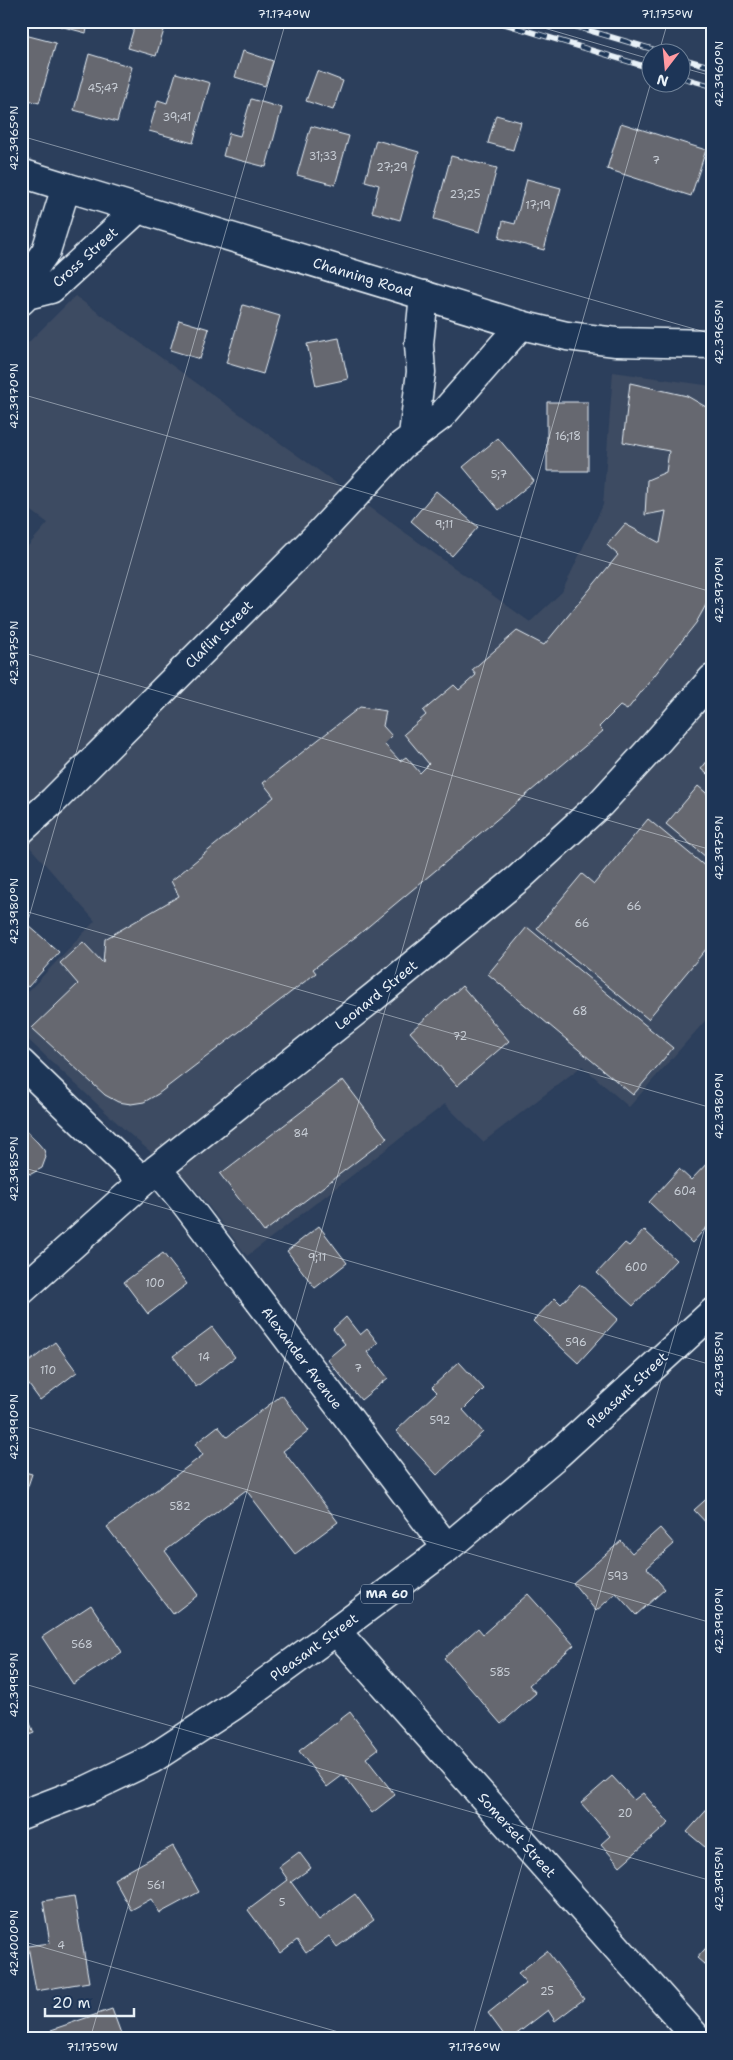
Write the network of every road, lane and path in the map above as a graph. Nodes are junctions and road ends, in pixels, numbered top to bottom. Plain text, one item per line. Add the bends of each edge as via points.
1 (21, 173) edge
2 (66, 187) junction
3 (138, 209) junction
4 (424, 295) junction
5 (24, 298) edge
6 (520, 325) junction
7 (712, 344) edge
8 (413, 435) junction
9 (712, 680) edge
10 (21, 830) edge
11 (21, 1063) edge
12 (150, 1175) junction
13 (21, 1291) edge
14 (712, 1313) edge
15 (447, 1548) junction
16 (336, 1631) junction
17 (21, 1815) edge
18 (698, 2039) edge

1 - 2 street, Channing Road
2 - 3 street, Channing Road
2 - 5 street, Cross Street via 46,251 32,271
3 - 4 street, Channing Road
3 - 5 street, Cross Street via 50,289
4 - 6 street, Channing Road
4 - 8 street via 419,344 421,372
6 - 7 street, Channing Road via 567,336 616,342
6 - 8 street, Claflin Street via 442,414
8 - 10 street, Claflin Street via 319,534
9 - 12 street, Leonard Street via 600,804 519,878
11 - 12 street, Alexander Avenue
12 - 13 street, Leonard Street
12 - 15 street, Alexander Avenue via 185,1203
14 - 15 street, Pleasant Street / MA 60 via 558,1454
15 - 16 street, Pleasant Street / MA 60
16 - 17 street, Pleasant Street / MA 60 via 225,1711 152,1758 89,1790
16 - 18 street, Somerset Street

